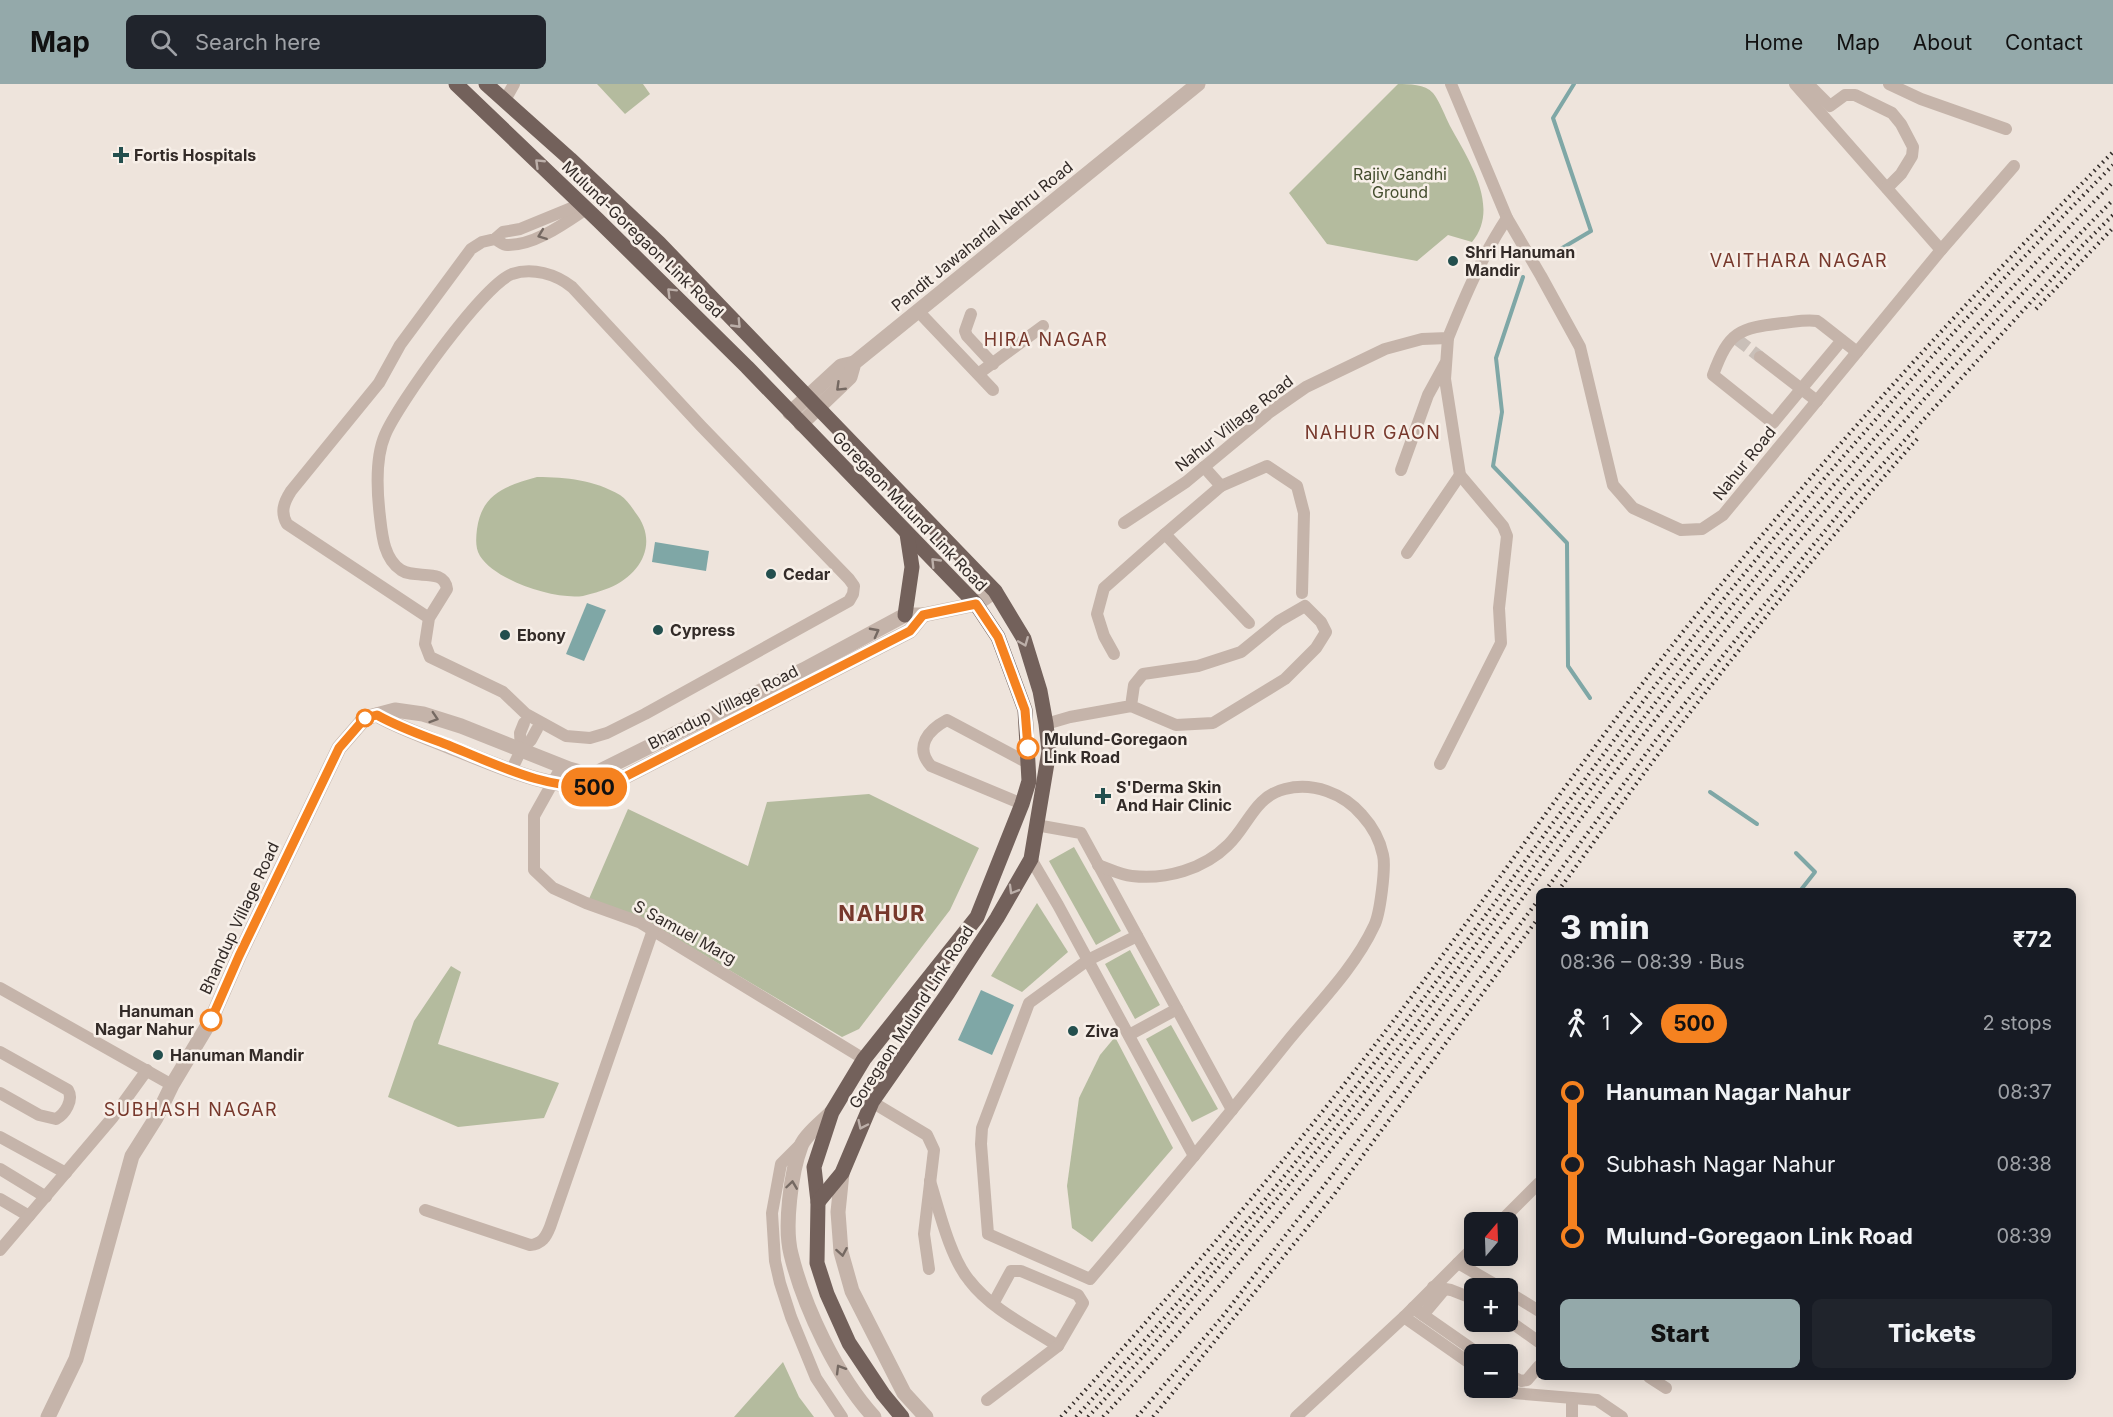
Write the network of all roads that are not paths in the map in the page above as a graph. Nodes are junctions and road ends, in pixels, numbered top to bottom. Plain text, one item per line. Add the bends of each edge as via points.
1 (456, 84) edge
2 (486, 84) edge
3 (514, 84) edge
4 (1198, 84) edge
5 (1451, 84) edge
6 (1795, 84) edge
7 (1889, 84) edge
8 (1811, 92) edge
9 (505, 100) junction
10 (2006, 129) dead end
11 (2014, 166) dead end
12 (1887, 188) junction
13 (584, 206) junction
14 (1507, 218) junction
15 (1941, 249) junction
16 (918, 311) junction
17 (971, 314) dead end
18 (1043, 326) dead end
19 (967, 336) junction
20 (1448, 338) junction
21 (1842, 340) junction
22 (953, 347) junction
23 (1857, 352) junction
24 (1760, 357) tunnel mouth
25 (1446, 361) junction
26 (993, 363) junction
27 (978, 374) junction
28 (1802, 389) junction
29 (993, 390) dead end
30 (1817, 401) junction
31 (813, 402) junction
32 (796, 418) junction
33 (1204, 467) junction
34 (1401, 470) dead end
35 (1460, 475) junction
36 (1221, 486) junction
37 (1124, 523) dead end
38 (907, 534) junction
39 (1165, 534) junction
40 (1407, 553) dead end
41 (995, 591) junction
42 (1302, 592) dead end
43 (976, 604) junction
44 (905, 615) junction
45 (923, 615) junction
46 (429, 618) junction
47 (1249, 623) dead end
48 (855, 651) junction
49 (1114, 654) dead end
50 (777, 692) junction
51 (1131, 706) junction
52 (377, 715) junction
53 (713, 715) junction
54 (525, 723) dead end
55 (1046, 724) junction
56 (537, 729) dead end
57 (721, 729) junction
58 (655, 744) junction
59 (521, 750) junction
60 (662, 759) junction
61 (618, 762) junction
62 (1028, 763) junction
63 (1440, 764) dead end
64 (562, 766) junction
65 (511, 771) junction
66 (626, 777) junction
67 (551, 783) junction
68 (1022, 804) junction
69 (1036, 825) junction
70 (1031, 859) junction
71 (1098, 865) junction
72 (653, 930) junction
73 (1137, 936) junction
74 (1088, 960) junction
75 (0, 988) edge
76 (1177, 1009) junction
77 (1129, 1035) junction
78 (0, 1052) edge
79 (864, 1059) junction
80 (147, 1070) junction
81 (172, 1085) junction
82 (0, 1093) edge
83 (872, 1102) junction
84 (1232, 1110) junction
85 (832, 1112) junction
86 (0, 1137) edge
87 (802, 1143) junction
88 (1194, 1156) junction
89 (0, 1169) edge
90 (66, 1173) junction
91 (842, 1173) junction
92 (930, 1181) junction
93 (1536, 1186) edge
94 (46, 1197) junction
95 (0, 1199) edge
96 (818, 1202) junction
97 (425, 1210) dead end
98 (1510, 1212) edge
99 (29, 1216) junction
100 (5, 1234) edge
101 (0, 1250) edge
102 (1464, 1257) edge
103 (1458, 1263) junction
104 (929, 1269) dead end
105 (1484, 1278) edge
106 (1439, 1289) junction
107 (1464, 1294) edge
108 (1518, 1298) edge
109 (993, 1304) junction
110 (1536, 1309) edge
111 (1413, 1313) junction
112 (1518, 1327) edge
113 (1536, 1340) edge
114 (1464, 1345) edge
115 (1058, 1346) junction
116 (1464, 1357) edge
117 (1536, 1370) edge
118 (1518, 1379) edge
119 (1654, 1380) edge
120 (1666, 1388) dead end
121 (1518, 1393) edge
122 (1572, 1398) junction
123 (987, 1400) dead end
124 (48, 1417) edge
125 (842, 1417) edge
126 (874, 1417) edge
127 (902, 1417) edge
128 (926, 1417) edge
129 (1296, 1417) edge
130 (1572, 1417) edge
131 (1622, 1417) edge

13 -> 1 main road, Mulund-Goregaon Link Road
2 - 9 main road, Mulund-Goregaon Link Road
3 - 9 street
4 - 16 street, Pandit Jawaharlal Nehru Road
5 - 14 street, Nahur Road
6 - 8 street
7 - 10 street
8 - 12 street
8 - 12 street via 1830,106 1845,95 1855,95 1892,113 1901,124 1912,156
9 -> 31 main road, Mulund-Goregaon Link Road via 659,243
11 - 15 street, Nahur Road
12 - 15 street
32 -> 13 main road, Mulund-Goregaon Link Road
13 - 46 street via 503,232 471,249 400,345 379,383 291,491 283,507 286,524 294,531
14 - 20 street via 1484,255
14 - 30 street, Nahur Road via 1580,347 1613,485 1633,508 1681,530 1702,529 1724,515
15 - 23 street, Nahur Road
16 - 22 street
16 - 31 street, Pandit Jawaharlal Nehru Road via 854,363 841,366
17 - 19 street
18 - 26 street
19 - 22 street
19 - 26 street
20 - 25 street
20 - 33 street, Nahur Village Road via 1422,339 1385,348 1306,387
21 - 23 street
21 - 28 street
21 - 28 street via 1813,320 1753,326 1742,330 1720,356 1713,375 1773,423
22 - 27 street
23 - 30 street, Nahur Road
24 - 28 street
25 - 34 street via 1428,395
25 - 35 street via 1445,379
26 - 27 street
27 - 29 street
28 - 30 street
31 - 32 street
31 - 41 main road, Goregaon Mulund Link Road
32 - 38 main road, Goregaon Mulund Link Road
33 - 36 street
33 - 37 street, Nahur Village Road
35 - 40 street
35 - 63 street via 1507,536 1499,608 1501,643
36 - 39 street
36 - 42 street via 1267,466 1297,486 1304,513
43 -> 38 main road, Goregaon Mulund Link Road
38 - 44 main road via 912,567
39 - 47 street
39 - 49 street via 1104,588 1097,614
41 - 43 street
41 -> 55 main road, Goregaon Mulund Link Road via 1024,639
43 - 45 street
43 - 62 main road, Goregaon Mulund Link Road via 998,637 1025,710
44 - 45 street
48 -> 44 street
45 - 48 street via 910,631
46 - 46 street via 447,589 446,584 437,576 400,570 384,546 379,456 395,416 458,327 502,281 512,274 531,272 561,277 572,287 854,586 849,601 607,734 590,738 566,736 526,714 503,692 430,657 425,644
48 - 50 street
50 - 53 street
50 - 57 street, Bhandup Village Road
51 - 51 street via 1134,685 1143,674 1198,666 1241,652 1305,606 1326,632 1285,680 1214,723 1176,725
51 - 55 street
52 -> 59 street, Bhandup Village Road via 395,710 423,714
52 - 65 street, Bhandup Village Road via 397,727
52 - 81 street, Bhandup Village Road via 365,718 339,748 211,1020
53 - 57 street
53 - 58 street
54 - 59 street via 520,733
55 - 69 main road, Goregaon Mulund Link Road via 1049,751
56 - 59 street
57 - 60 street, Bhandup Village Road
58 - 60 street
58 - 61 street
59 - 64 street, Bhandup Village Road
59 - 65 street
60 - 66 street, Bhandup Village Road
61 - 64 street, Bhandup Village Road via 598,772
61 - 66 street
62 - 68 main road, Goregaon Mulund Link Road via 1029,781
62 - 68 street via 946,720 927,736 922,750 931,766
64 - 67 street, S Samuel Marg
65 - 67 street, Bhandup Village Road
66 - 67 street, Bhandup Village Road via 607,786 589,788
67 - 72 street, S Samuel Marg via 534,816 534,870 553,888
68 - 79 main road, Goregaon Mulund Link Road via 977,917
69 - 70 main road, Goregaon Mulund Link Road
69 - 71 street via 1081,833
70 - 74 street
70 -> 83 main road, Goregaon Mulund Link Road via 948,993
71 - 73 street
71 - 84 street via 1131,876 1167,876 1200,865 1228,845 1263,799 1283,789 1307,786 1328,791 1356,808 1372,826 1383,856 1376,924 1356,957
72 - 79 street, S Samuel Marg
72 - 97 street via 543,1240 530,1245
73 - 74 street
73 - 76 street
74 - 77 street
74 - 88 street via 1029,1003 985,1121 981,1144 988,1234 1090,1279
75 - 80 street
76 - 77 street
76 - 84 street
77 - 88 street
78 - 82 street via 71,1095 62,1116 56,1119 39,1115
79 - 85 main road, Goregaon Mulund Link Road
80 - 81 street
80 - 90 street
81 - 124 street, Bhandup Village Road via 132,1156 76,1359
83 -> 91 main road, Goregaon Mulund Link Road
83 - 92 street via 927,1135 934,1150
84 - 88 street
85 - 87 street
85 - 96 main road, Goregaon Mulund Link Road via 814,1167
86 - 90 street
87 - 125 street via 781,1164 772,1213 775,1261 791,1317 816,1378
126 -> 87 street via 839,1368 809,1310 790,1252 789,1212
89 - 94 street
90 - 94 street
91 - 96 main road, Goregaon Mulund Link Road
91 -> 128 street via 838,1212 841,1252 852,1291 904,1393
92 - 104 street via 924,1234
92 - 109 street via 943,1225 968,1279
93 - 98 street
94 - 99 street
95 - 99 street
96 - 127 main road via 817,1263 827,1294 849,1343
99 - 100 street
100 - 101 street
102 - 103 street
103 - 105 street
103 - 106 street
106 - 107 street
106 - 111 street
108 - 110 street
109 - 115 street
109 - 115 street via 1011,1271 1021,1271 1078,1295 1083,1303
111 - 114 street
111 - 116 street
111 - 129 street
112 - 113 street
115 - 123 street
117 - 118 street via 1530,1379
119 - 120 street
121 - 122 street
122 - 130 street
122 - 131 street via 1597,1400

